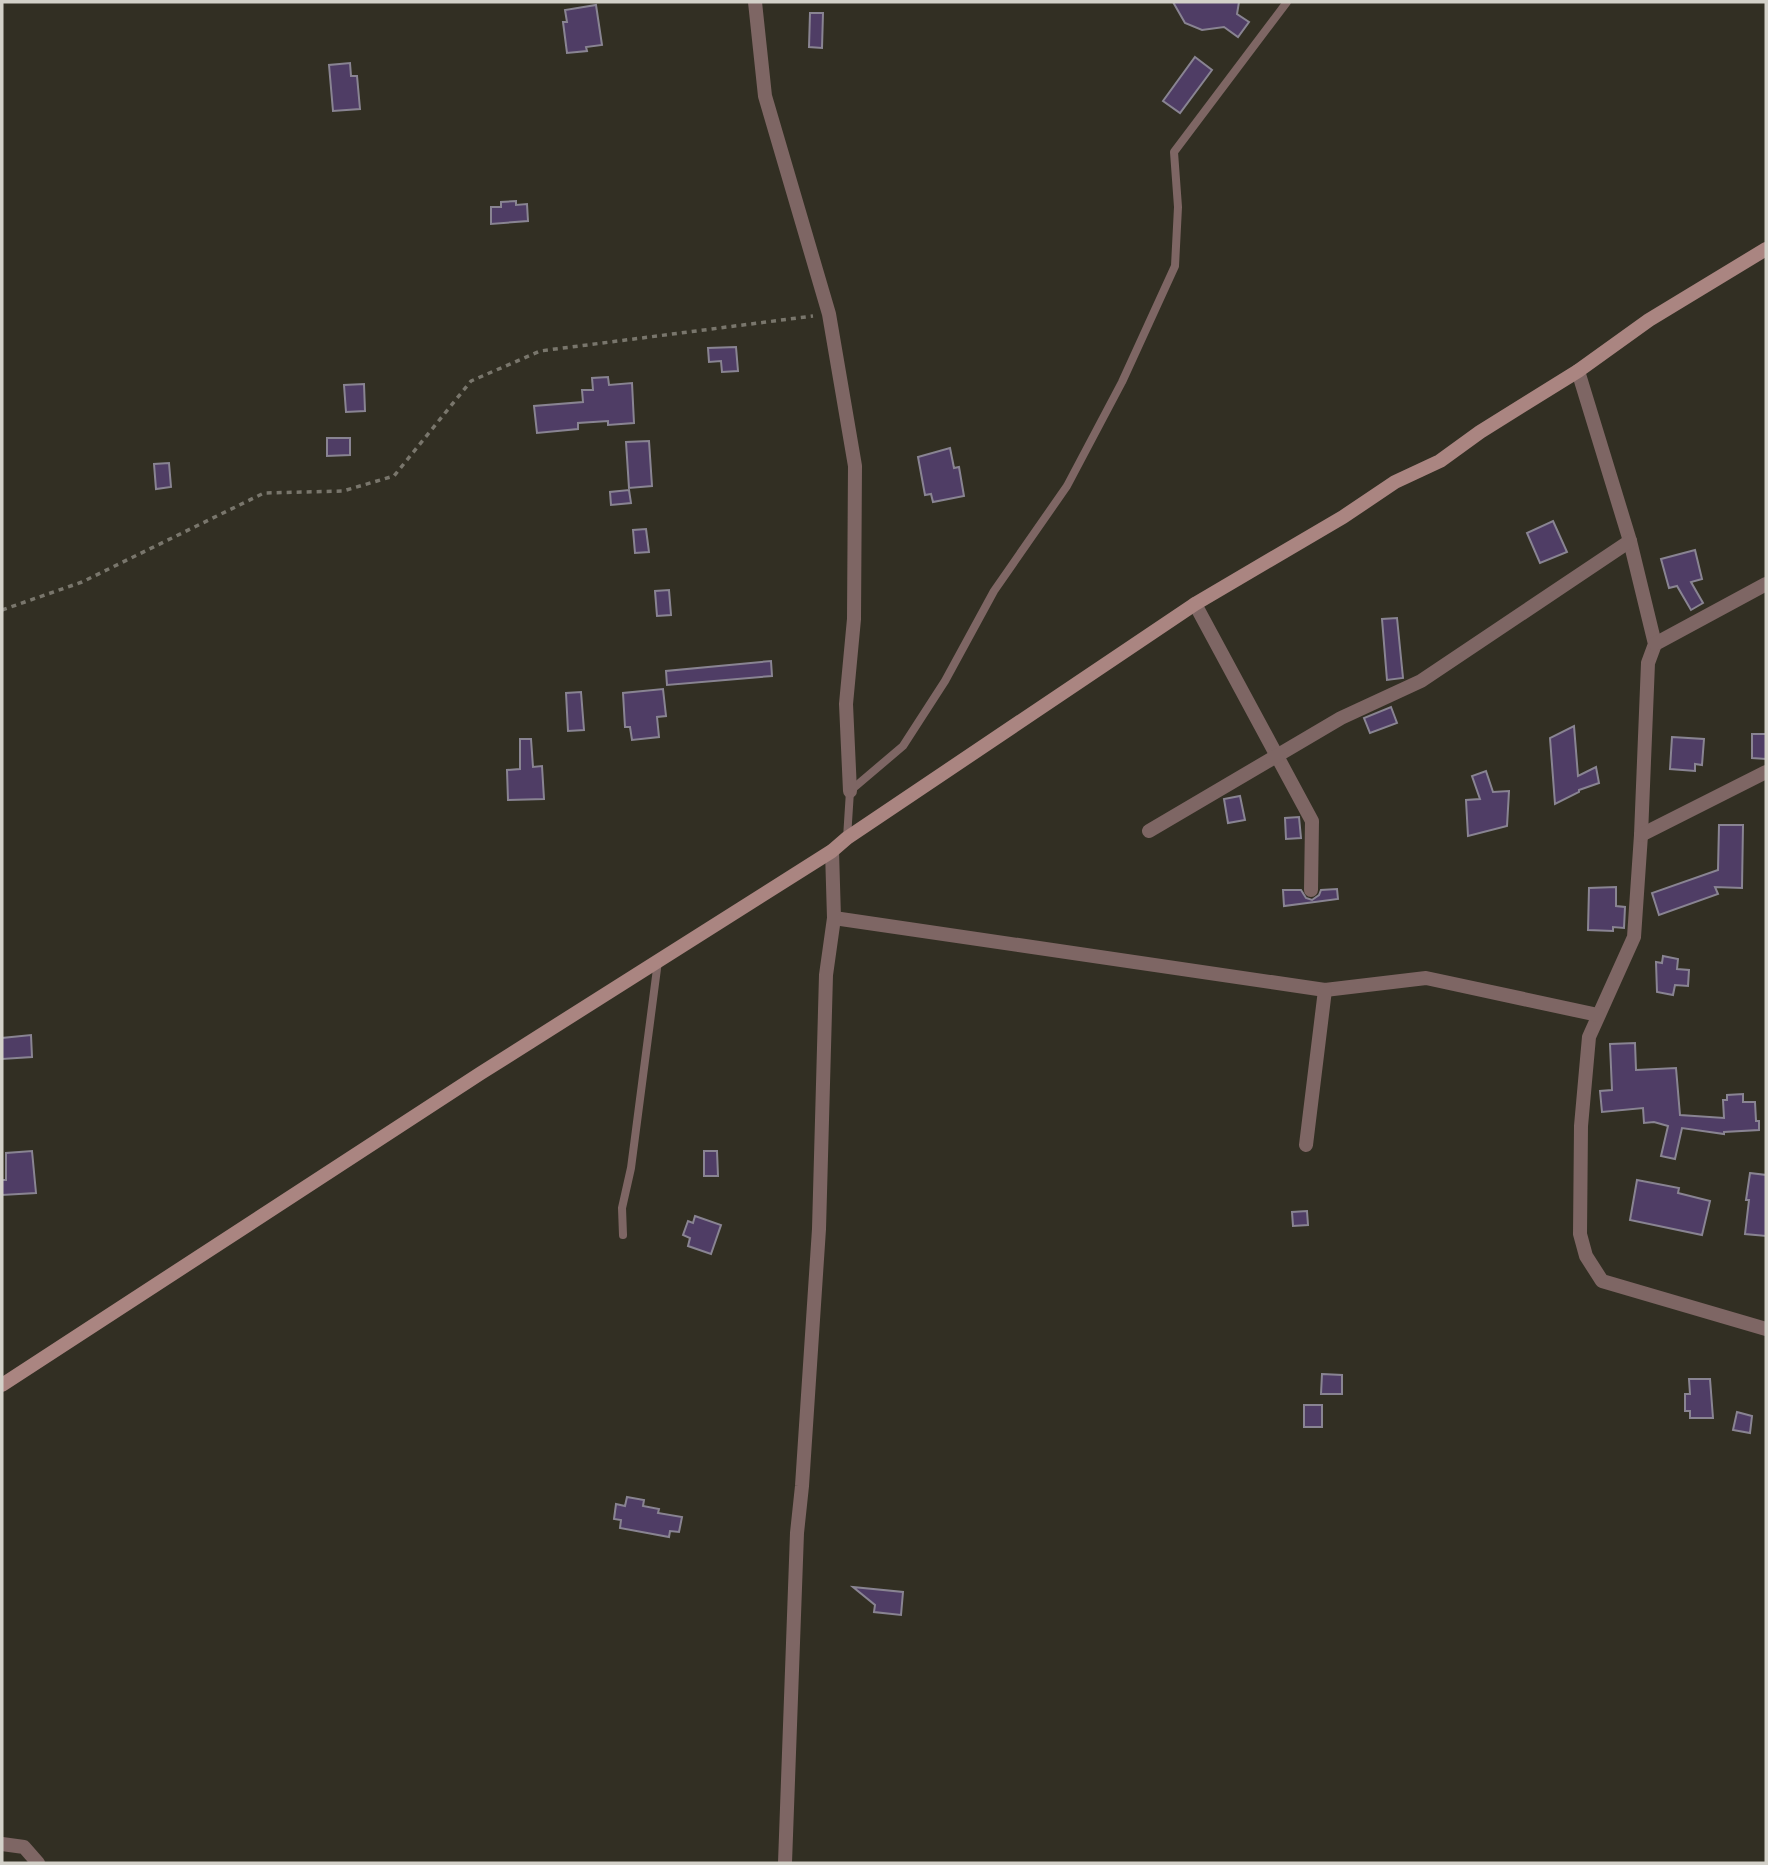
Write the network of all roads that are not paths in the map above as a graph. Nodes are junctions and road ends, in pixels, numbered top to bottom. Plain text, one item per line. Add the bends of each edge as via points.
1 (755, 2) edge
2 (1287, 2) edge
3 (1766, 249) edge
4 (1578, 371) junction
5 (1630, 541) junction
6 (1766, 584) edge
7 (1195, 604) junction
8 (1655, 644) junction
9 (1277, 754) junction
10 (1766, 772) edge
11 (850, 792) junction
12 (1149, 831) dead end
13 (1641, 835) junction
14 (847, 838) junction
15 (832, 851) junction
16 (1311, 890) dead end
17 (834, 918) junction
18 (659, 960) junction
19 (1325, 990) junction
20 (1598, 1014) junction
21 (1306, 1145) dead end
22 (623, 1235) dead end
23 (1766, 1329) edge
24 (2, 1385) edge
25 (2, 1844) edge
26 (38, 1863) edge
27 (785, 1863) edge

1 - 11 street via 765,96 829,314 855,466 854,619 846,704
2 - 11 lane via 1174,152 1178,207 1175,266 1122,382 1066,486 994,591 946,681 903,746
3 - 4 main road via 1649,320
4 - 5 street
4 - 7 main road via 1440,461 1395,482
5 - 8 street
5 - 9 street via 1420,681
6 - 8 street
7 - 9 street
7 - 14 main road
8 - 13 street via 1648,663
9 - 12 street
9 - 16 street via 1312,821
10 - 13 street
11 - 14 lane
13 - 20 street via 1633,937
14 - 15 main road
15 - 17 street
15 - 18 main road
17 - 19 street
17 - 27 street via 826,975 819,1229 796,1533
18 - 22 lane via 622,1208
18 - 24 main road
19 - 20 street via 1426,978
19 - 21 street
20 - 23 street via 1588,1037 1581,1126 1580,1234 1586,1256 1602,1281
25 - 26 street via 24,1846

